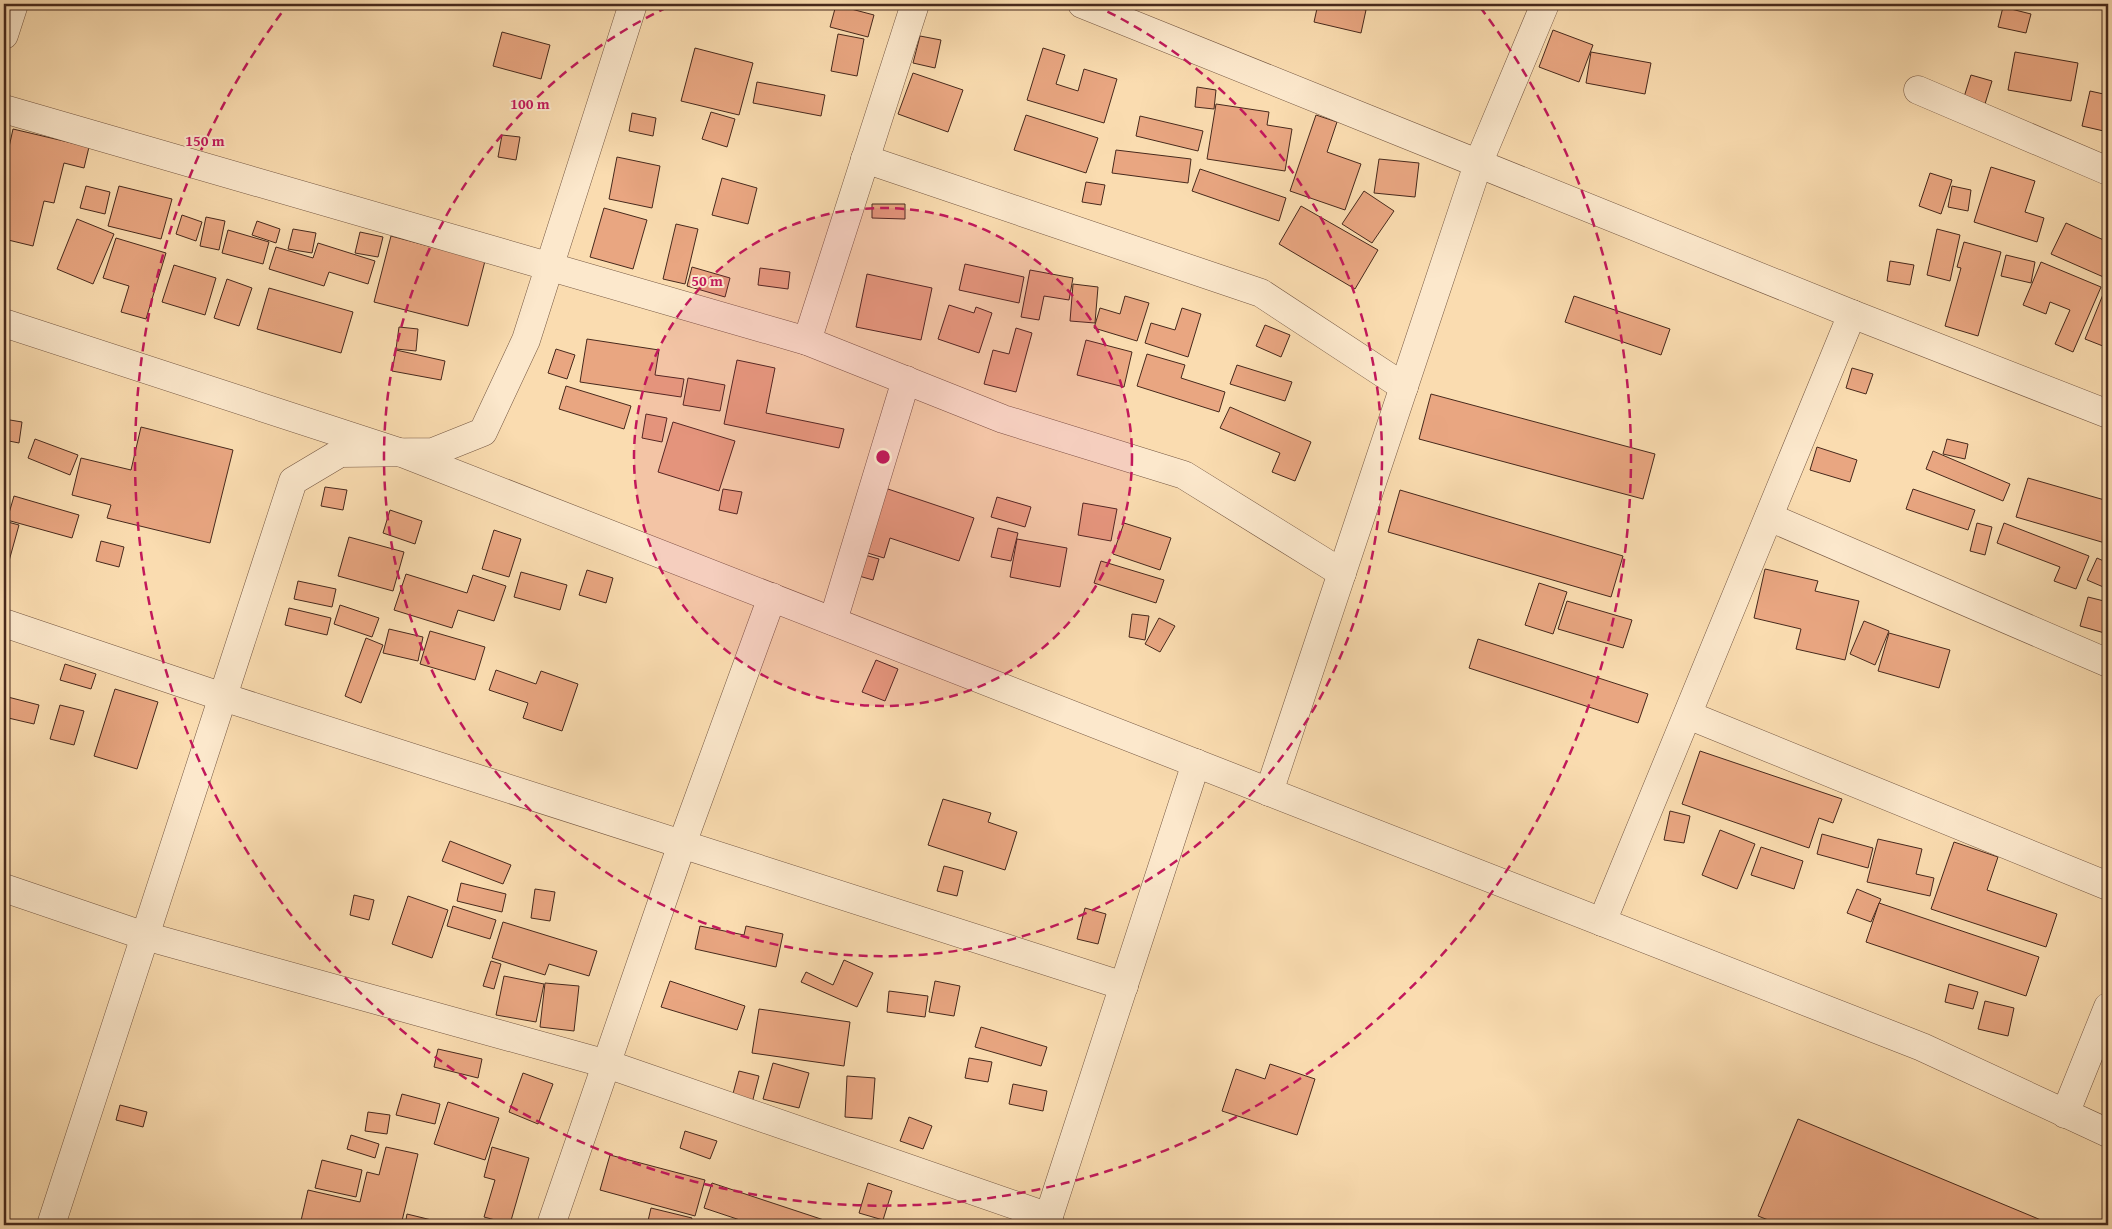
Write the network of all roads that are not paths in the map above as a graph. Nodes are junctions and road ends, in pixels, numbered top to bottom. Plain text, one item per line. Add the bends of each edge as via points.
1 (14, 4) edge
2 (633, 4) edge
3 (914, 4) edge
4 (1082, 4) edge
5 (1545, 4) edge
6 (4, 35) edge
7 (1918, 90) dead end
8 (4, 109) edge
9 (865, 159) junction
10 (1478, 164) junction
11 (2108, 171) edge
12 (550, 265) junction
13 (1852, 314) junction
14 (4, 323) edge
15 (807, 340) junction
16 (906, 380) junction
17 (1404, 386) junction
18 (2108, 414) edge
19 (402, 453) junction
20 (1769, 517) junction
21 (1342, 573) junction
22 (772, 598) junction
23 (833, 621) junction
24 (4, 623) edge
25 (2108, 663) edge
26 (223, 697) junction
27 (1688, 714) junction
28 (1196, 763) junction
29 (1269, 792) junction
30 (682, 844) junction
31 (2108, 886) edge
32 (4, 888) edge
33 (1602, 922) junction
34 (145, 936) junction
35 (1124, 986) junction
36 (2108, 1007) edge
37 (606, 1064) junction
38 (2065, 1114) junction
39 (2108, 1133) edge
40 (1047, 1221) edge
41 (51, 1225) edge
42 (551, 1225) edge

1 - 6 street
2 - 12 street
3 - 9 street
4 - 10 street
5 - 10 street
7 - 11 street
8 - 12 street
9 - 15 street
9 - 17 street via 1261,293
10 - 13 street
10 - 17 street
12 - 15 street
12 - 19 street via 526,340 483,432 433,452
13 - 18 street
13 - 20 street
14 - 19 street
15 - 16 street
16 - 21 street via 1003,419 1184,475
16 - 23 street
17 - 21 street
19 - 22 street
19 - 26 street via 340,454 293,481
20 - 25 street
20 - 27 street
21 - 29 street
22 - 23 street
22 - 30 street
23 - 28 street
24 - 26 street
26 - 30 street
26 - 34 street
27 - 31 street
27 - 33 street
28 - 29 street
28 - 35 street
29 - 33 street
30 - 35 street
30 - 37 street
32 - 34 street
33 - 38 street via 1922,1047
34 - 37 street
34 - 41 street
35 - 40 street
36 - 38 street
37 - 40 street
37 - 42 street
38 - 39 street

